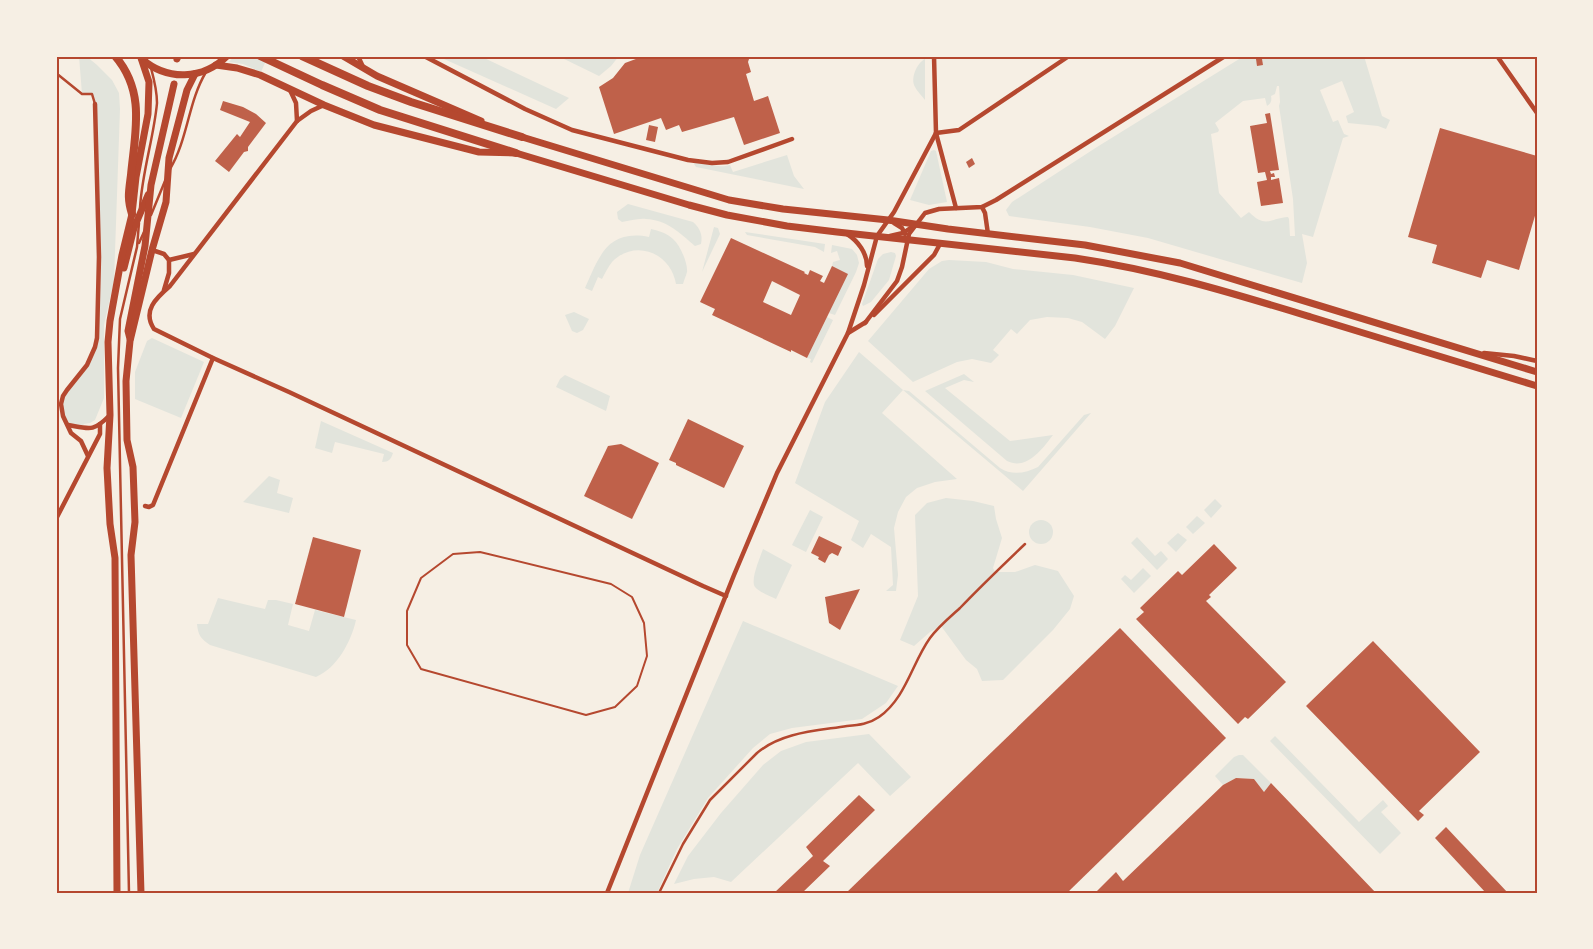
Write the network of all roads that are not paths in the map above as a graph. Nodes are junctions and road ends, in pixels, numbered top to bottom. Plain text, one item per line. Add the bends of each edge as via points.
1 (115, 56) edge
2 (227, 56) edge
3 (260, 56) edge
4 (302, 56) edge
5 (343, 56) edge
6 (358, 56) edge
7 (424, 56) edge
8 (934, 56) edge
9 (1069, 56) edge
10 (1225, 56) edge
11 (1497, 56) edge
12 (140, 57) edge
13 (151, 66) junction
14 (216, 66) junction
15 (366, 70) junction
16 (206, 71) junction
17 (56, 73) edge
18 (195, 74) junction
19 (174, 84) dead end
20 (290, 90) junction
21 (95, 104) joint
22 (324, 105) junction
23 (1537, 113) edge
24 (297, 121) junction
25 (502, 130) junction
26 (936, 133) junction
27 (522, 137) joint
28 (792, 139) dead end
29 (516, 153) junction
30 (168, 172) junction
31 (152, 185) junction
32 (982, 207) junction
33 (956, 208) junction
34 (135, 214) junction
35 (161, 217) junction
36 (888, 220) junction
37 (147, 224) junction
38 (914, 225) junction
39 (844, 232) junction
40 (905, 232) junction
41 (988, 234) junction
42 (877, 236) junction
43 (907, 240) junction
44 (940, 244) junction
45 (141, 246) junction
46 (152, 250) junction
47 (195, 254) junction
48 (169, 260) junction
49 (864, 285) junction
50 (163, 292) junction
51 (865, 323) junction
52 (848, 333) junction
53 (130, 341) junction
54 (1465, 351) junction
55 (213, 358) junction
56 (1537, 361) edge
57 (1537, 372) edge
58 (1537, 386) edge
59 (110, 415) junction
60 (100, 424) junction
61 (68, 426) junction
62 (88, 456) junction
63 (145, 506) dead end
64 (56, 519) edge
65 (1026, 544) dead end
66 (726, 596) junction
67 (117, 893) edge
68 (129, 893) edge
69 (142, 893) edge
70 (607, 893) edge
71 (659, 893) edge

1 - 34 highway via 130,80 136,103 128,192 128,201
2 - 14 main road
3 - 29 highway via 358,101
4 - 25 highway via 368,86
5 - 15 main road
6 - 15 street
7 - 28 street via 572,130 688,160 728,162
8 - 26 street
9 - 26 street via 959,130
10 - 32 street
11 - 23 street
12 - 13 main road
12 - 34 main road via 149,82 150,101
13 - 18 main road via 172,74
13 - 34 lane via 156,84 156,103
14 - 16 main road
14 - 20 main road via 260,75
15 - 25 main road
16 - 18 main road
16 - 30 lane via 197,87 178,156
17 - 21 lane via 82,94 92,94
18 - 30 main road via 187,90
19 - 31 main road
20 - 22 main road
20 - 24 street via 296,103
21 - 61 street via 99,257 97,338 87,364 63,396 61,410
22 - 24 street
22 - 29 main road via 374,125 479,152
24 - 47 street
25 - 27 highway
26 - 33 street
26 - 36 street
27 - 36 main road via 729,200
29 - 39 main road via 727,215
30 - 35 main road via 166,202
30 - 37 lane
31 - 34 main road
31 - 37 main road
32 - 33 street
32 - 41 street
33 - 38 street via 931,210
34 - 45 lane
34 - 59 main road via 122,255 109,333
35 - 45 main road
35 - 46 main road
36 - 38 main road
36 - 40 street
36 - 42 street
37 - 45 main road
38 - 40 street
38 - 41 main road
38 - 43 street
39 - 42 main road
39 - 49 street via 866,256
40 - 42 street
40 - 43 street
41 - 54 main road via 1085,245 1180,263
42 - 43 main road
42 - 49 street
43 - 44 main road
43 - 51 street via 897,281
44 - 51 street via 930,259
44 - 58 main road via 1075,258 1157,272
45 - 53 main road via 128,331
45 - 68 lane via 120,319 118,368
46 - 48 street via 164,254
46 - 53 main road
47 - 48 street
47 - 50 street
48 - 50 street
49 - 52 street
50 - 55 street via 149,311 151,325
51 - 52 street
52 - 66 street via 777,473
53 - 69 main road via 126,381 127,440 133,467 135,522 130,555
54 - 56 street
54 - 57 main road
55 - 63 street via 153,505
55 - 66 street
59 - 60 street
59 - 67 main road via 108,468 115,558
60 - 61 street via 85,429
60 - 62 street via 100,434
61 - 62 street via 70,433 84,445
62 - 64 street
65 - 71 lane via 931,637 902,691 880,716 867,724 788,736 757,752 710,800 683,844
66 - 70 street

